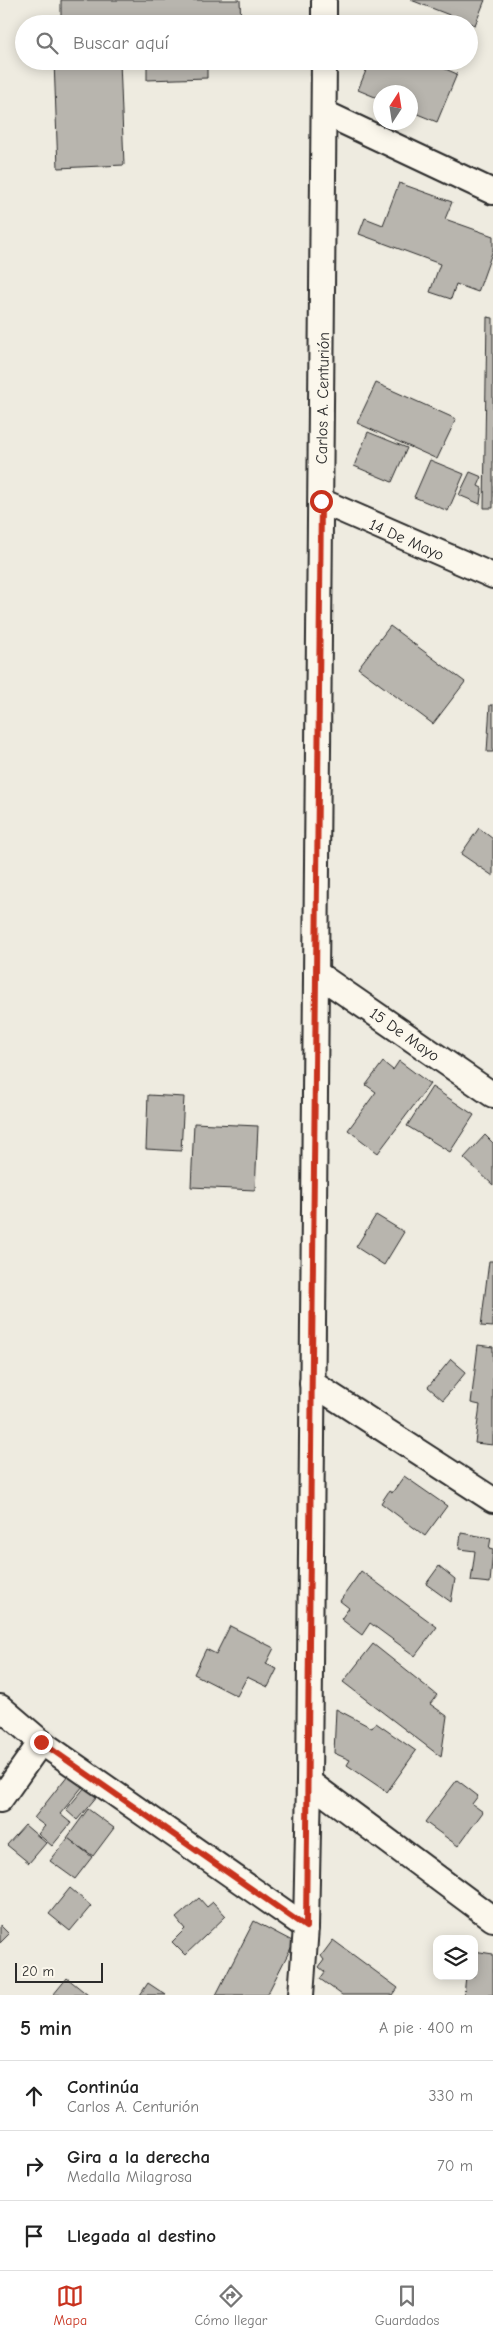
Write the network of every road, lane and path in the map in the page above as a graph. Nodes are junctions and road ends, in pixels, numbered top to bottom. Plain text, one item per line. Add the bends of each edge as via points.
1 (324, 0) edge
2 (324, 15) edge
3 (324, 70) edge
4 (325, 113) junction
5 (493, 192) edge
6 (321, 501) junction
7 (493, 576) edge
8 (316, 973) junction
9 (493, 1095) edge
10 (312, 1383) junction
11 (493, 1500) edge
12 (0, 1707) edge
13 (41, 1742) junction
14 (309, 1782) junction
15 (0, 1800) edge
16 (493, 1919) edge
17 (306, 1927) junction
18 (301, 1995) edge

1 - 2 street
3 - 4 street, Carlos A. Centurión
4 - 5 street
4 - 6 street, Carlos A. Centurión
6 - 7 street, 14 De Mayo
6 - 8 street, Carlos A. Centurión
8 - 9 street, 15 De Mayo
8 - 10 street, Carlos A. Centurión
10 - 11 street
10 - 14 street, Carlos A. Centurión
12 - 13 street
13 - 15 street
13 - 17 street
14 - 16 street
14 - 17 street, Carlos A. Centurión
17 - 18 street, Carlos A. Centurión

